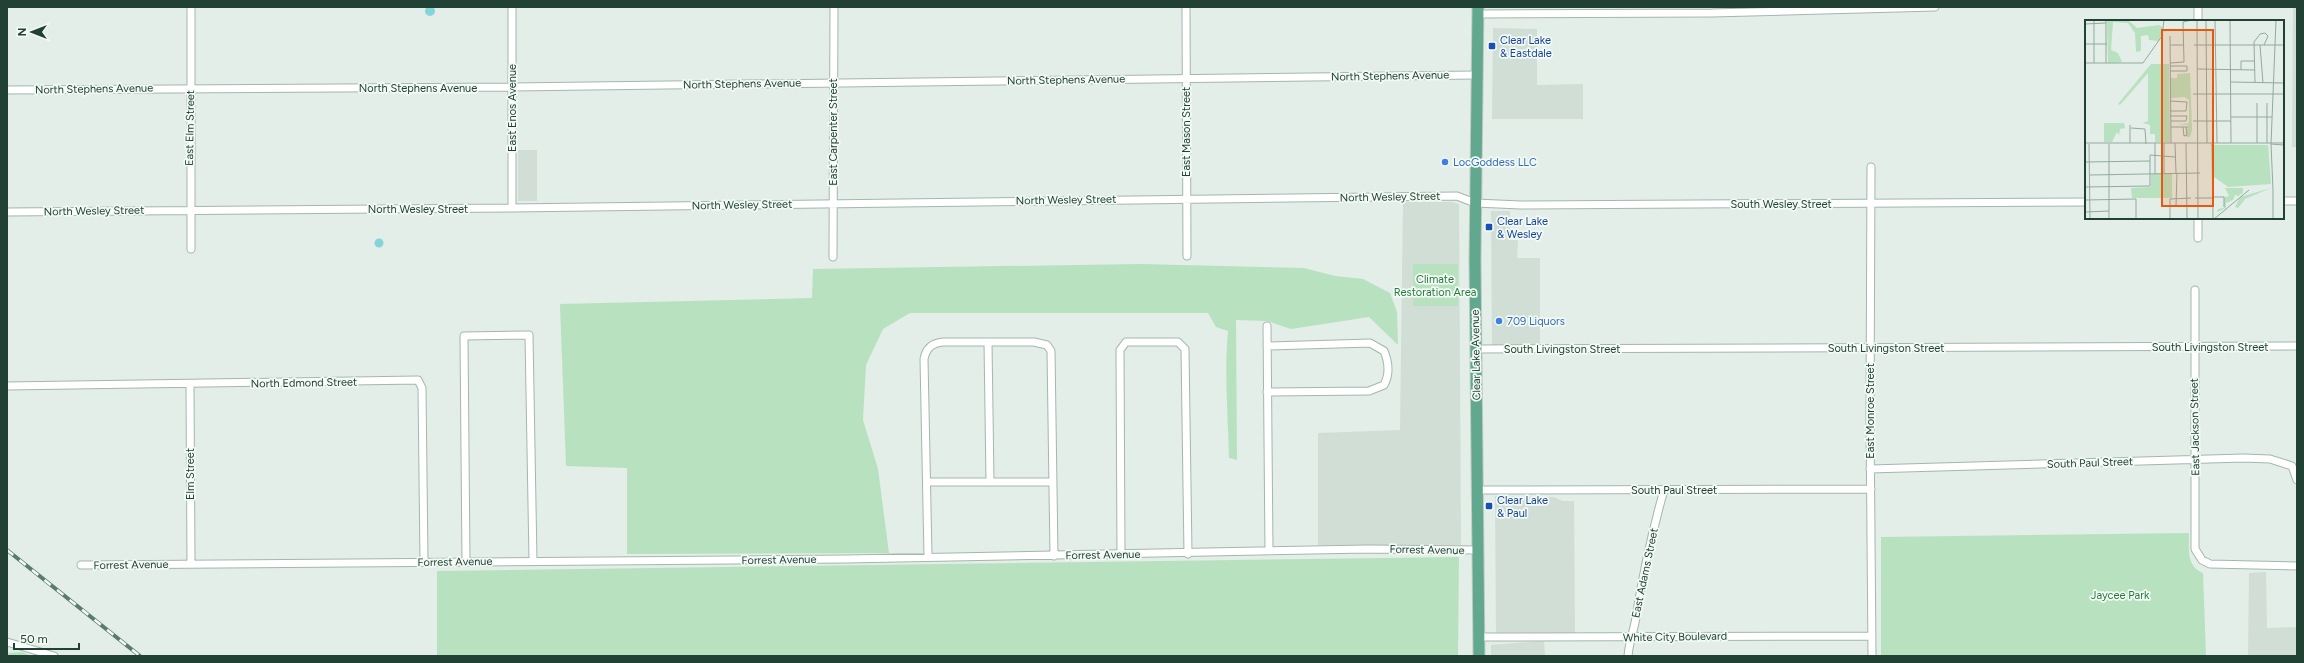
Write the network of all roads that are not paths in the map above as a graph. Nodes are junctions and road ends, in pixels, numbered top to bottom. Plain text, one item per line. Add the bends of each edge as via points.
1 (191, 7) edge
2 (512, 7) edge
3 (834, 7) edge
4 (1186, 7) edge
5 (1935, 7) edge
6 (2198, 7) edge
7 (1478, 10) edge
8 (2198, 20) edge
9 (1476, 75) junction
10 (1186, 78) junction
11 (834, 83) junction
12 (512, 87) junction
13 (191, 89) junction
14 (7, 90) edge
15 (1870, 167) dead end
16 (1186, 199) junction
17 (2284, 201) edge
18 (2297, 201) edge
19 (2085, 202) edge
20 (1475, 203) junction
21 (1871, 203) junction
22 (833, 204) junction
23 (512, 208) junction
24 (190, 210) junction
25 (7, 212) edge
26 (2198, 219) edge
27 (2198, 238) dead end
28 (191, 249) dead end
29 (1187, 256) dead end
30 (833, 258) dead end
31 (2195, 290) dead end
32 (1267, 326) dead end
33 (988, 342) junction
34 (1267, 346) junction
35 (2297, 346) edge
36 (2194, 347) junction
37 (1476, 349) junction
38 (1871, 349) junction
39 (190, 385) junction
40 (7, 386) edge
41 (1267, 392) junction
42 (2195, 461) junction
43 (1870, 470) junction
44 (2297, 480) edge
45 (927, 482) junction
46 (990, 482) junction
47 (1053, 482) junction
48 (1871, 489) junction
49 (1477, 490) junction
50 (1664, 490) junction
51 (1478, 550) junction
52 (1269, 551) junction
53 (1188, 554) junction
54 (1122, 555) junction
55 (1054, 556) junction
56 (928, 557) junction
57 (533, 561) junction
58 (424, 562) junction
59 (466, 562) junction
60 (191, 564) junction
61 (81, 565) dead end
62 (2297, 566) edge
63 (1872, 636) junction
64 (1479, 637) junction
65 (1630, 638) junction
66 (7, 642) edge
67 (54, 656) edge
68 (1479, 656) edge
69 (1628, 656) edge
70 (1872, 656) edge

1 - 13 street, East Elm Street
2 - 12 street, East Enos Avenue
3 - 11 street, East Carpenter Street
4 - 10 street, East Mason Street
5 - 7 street via 1720,13
6 - 8 street
7 - 9 main road, Clear Lake Avenue
9 - 10 street, North Stephens Avenue
9 - 20 main road, Clear Lake Avenue
10 - 11 street, North Stephens Avenue
10 - 16 street, East Mason Street
11 - 12 street, North Stephens Avenue
11 - 22 street, East Carpenter Street
12 - 13 street, North Stephens Avenue
12 - 23 street, East Enos Avenue
13 - 14 street, North Stephens Avenue
13 - 24 street, East Elm Street
15 - 21 street, East Monroe Street
16 - 20 street, North Wesley Street via 1457,196
16 - 22 street, North Wesley Street
16 - 29 street, East Mason Street
17 - 18 street
19 - 21 street, South Wesley Street
20 - 21 street, South Wesley Street
20 - 37 main road, Clear Lake Avenue
21 - 38 street, East Monroe Street
22 - 23 street, North Wesley Street
22 - 30 street, East Carpenter Street
23 - 24 street, North Wesley Street
24 - 25 street, North Wesley Street
24 - 28 street, East Elm Street
26 - 27 street
31 - 36 street, East Jackson Street
32 - 34 street
33 - 45 street via 936,343 926,352 924,359
33 - 46 street
33 - 47 street via 1041,342 1051,351
34 - 41 street
34 - 41 street via 1370,343 1384,351 1388,360 1388,378 1384,385 1369,391
35 - 36 street, South Livingston Street
36 - 38 street, South Livingston Street
36 - 42 street, East Jackson Street
37 - 38 street, South Livingston Street
37 - 49 main road, Clear Lake Avenue
38 - 43 street, East Monroe Street
39 - 40 street, North Edmond Street
39 - 58 street, North Edmond Street via 418,380 422,388
39 - 60 street, Elm Street
41 - 52 street
42 - 43 street, South Paul Street
42 - 44 street, South Paul Street via 2243,458 2276,460 2292,466
42 - 62 street, East Jackson Street via 2194,542 2197,555 2210,564
43 - 48 street, East Monroe Street
45 - 46 street
45 - 56 street
46 - 47 street
47 - 55 street
48 - 50 street, South Paul Street
48 - 63 street, East Monroe Street
49 - 50 street, South Paul Street
49 - 51 main road, Clear Lake Avenue
50 - 65 street, East Adams Street via 1645,563 1635,624
51 - 52 street, Forrest Avenue
51 - 64 main road, Clear Lake Avenue
52 - 53 street, Forrest Avenue
53 - 54 street, Forrest Avenue
53 - 54 street via 1185,349 1178,342 1126,342 1120,350
54 - 55 street, Forrest Avenue
55 - 56 street, Forrest Avenue
56 - 57 street, Forrest Avenue
57 - 59 street, Forrest Avenue
57 - 59 street via 530,335 464,336
58 - 59 street, Forrest Avenue
58 - 60 street, Forrest Avenue
60 - 61 street, Forrest Avenue
63 - 65 street, White City Boulevard
63 - 70 street, East Monroe Street
64 - 65 street, White City Boulevard
64 - 68 main road, Clear Lake Avenue
65 - 69 street, East Adams Street
66 - 67 street

